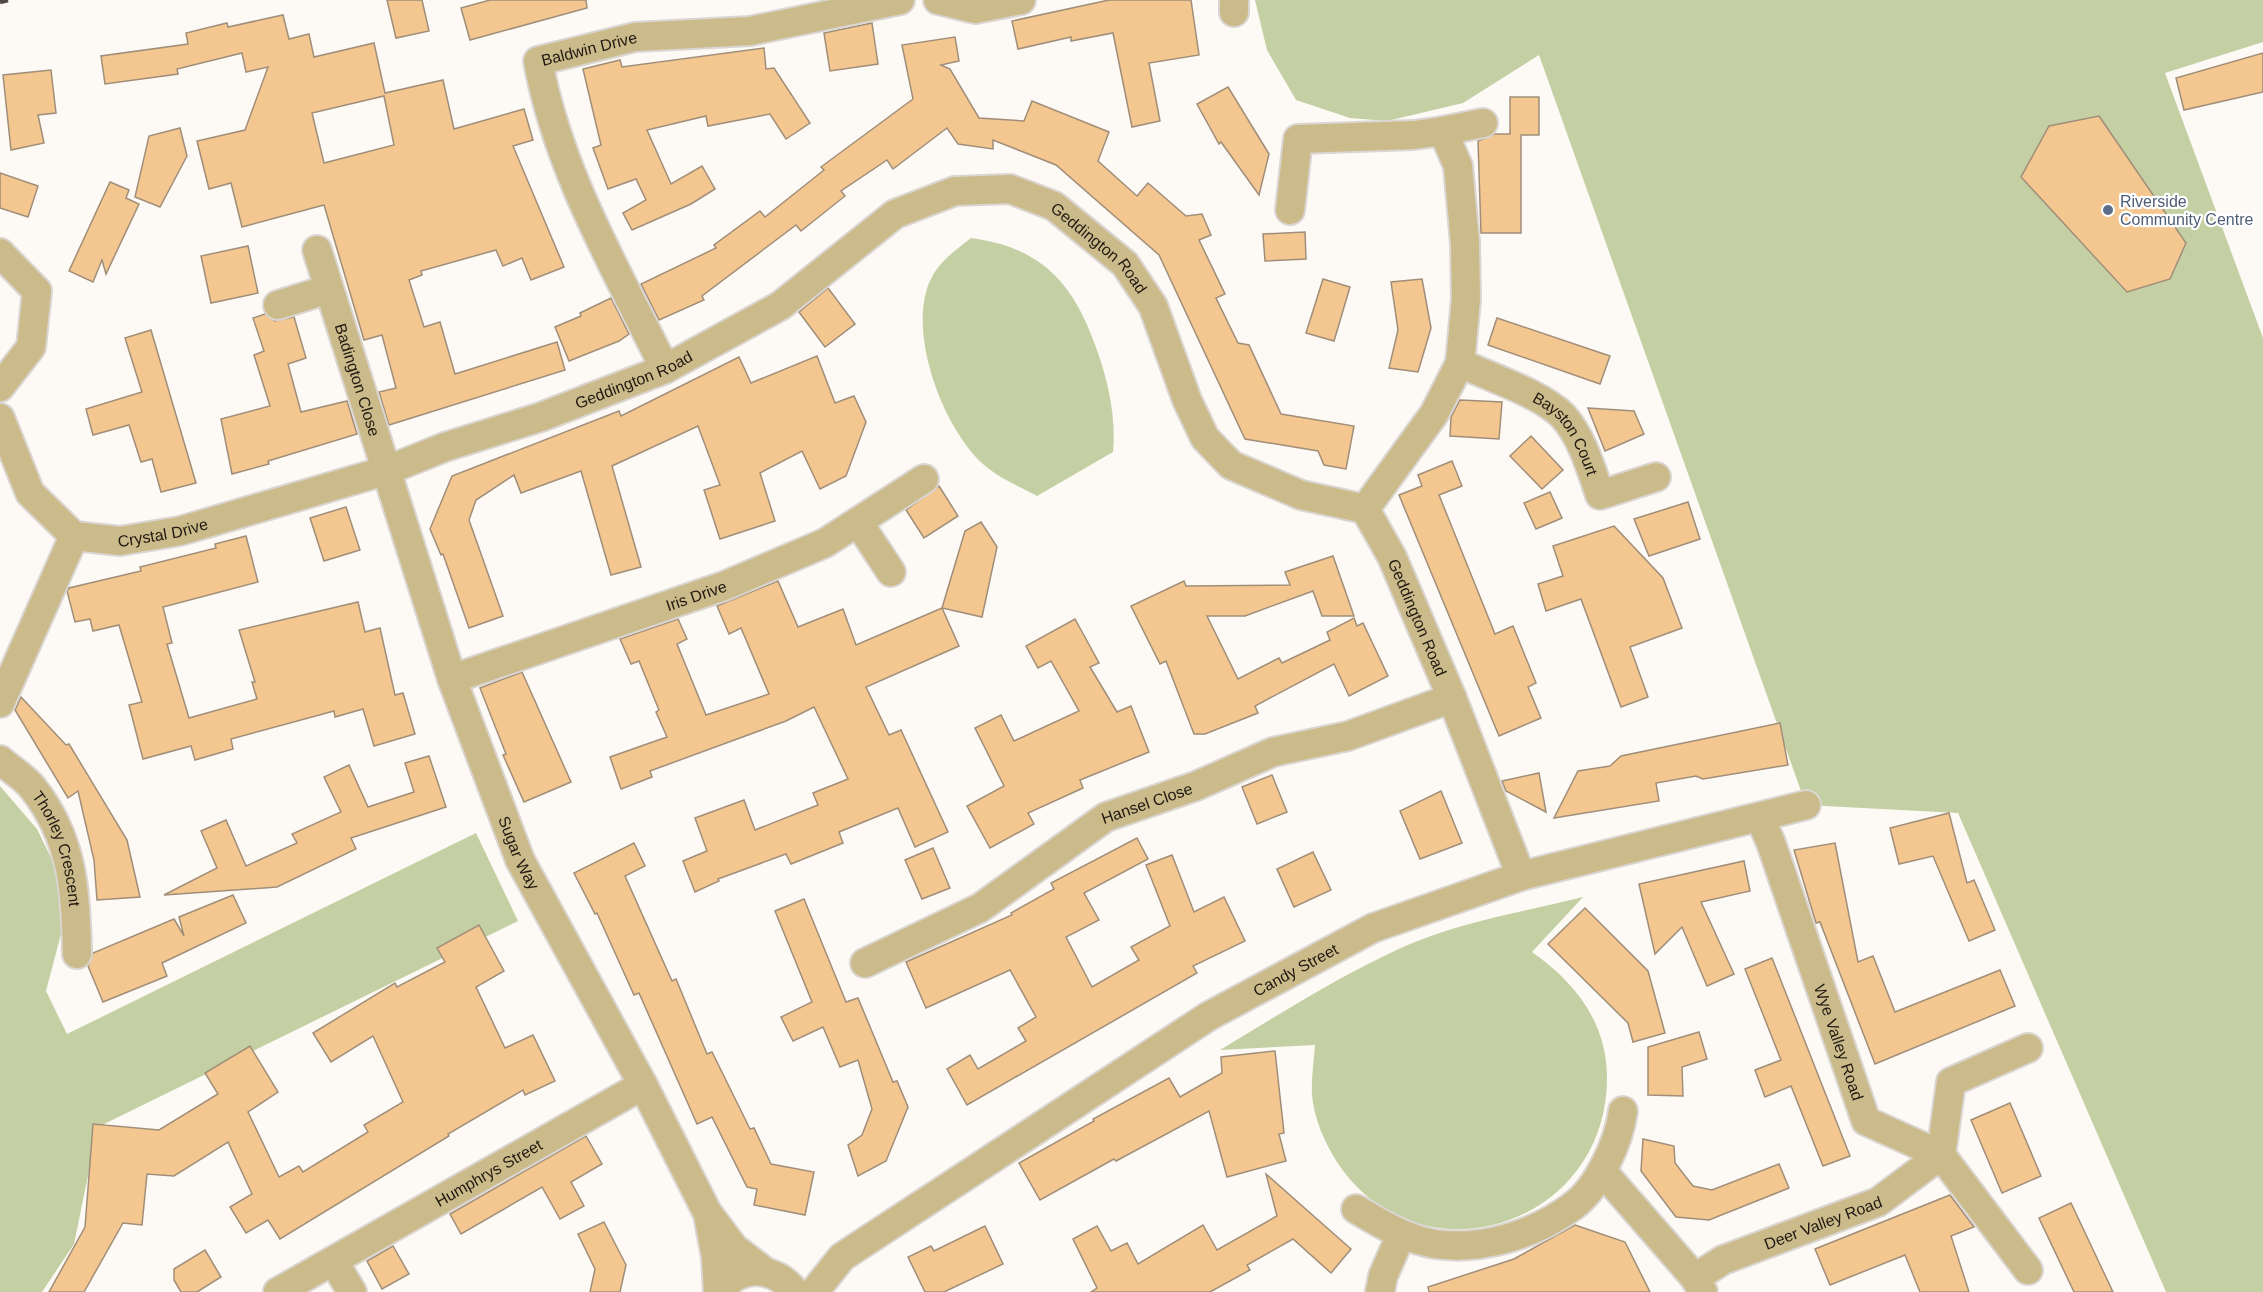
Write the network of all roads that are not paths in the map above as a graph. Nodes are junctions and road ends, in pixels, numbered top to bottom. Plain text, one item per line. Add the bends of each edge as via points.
1 (900, 0) edge
2 (938, 0) edge
3 (1021, 0) edge
4 (1483, 123) dead end
5 (1443, 131) junction
6 (1290, 210) dead end
7 (317, 250) dead end
8 (0, 253) edge
9 (329, 289) junction
10 (278, 304) dead end
11 (1460, 363) junction
12 (665, 369) junction
13 (0, 387) edge
14 (0, 418) edge
15 (388, 470) junction
16 (1656, 477) dead end
17 (924, 479) dead end
18 (1365, 509) junction
19 (858, 522) junction
20 (74, 536) junction
21 (891, 572) dead end
22 (452, 679) junction
23 (1452, 698) junction
24 (0, 702) edge
25 (0, 760) edge
26 (1806, 805) dead end
27 (1760, 818) junction
28 (1521, 876) junction
29 (78, 954) dead end
30 (865, 963) dead end
31 (2028, 1048) dead end
32 (643, 1085) junction
33 (1623, 1111) dead end
34 (1941, 1155) junction
35 (1602, 1171) junction
36 (1356, 1209) dead end
37 (707, 1212) junction
38 (1401, 1235) junction
39 (842, 1257) junction
40 (334, 1262) junction
41 (2028, 1270) dead end
42 (766, 1272) junction
43 (1699, 1285) edge
44 (278, 1292) edge
45 (352, 1292) edge
46 (719, 1292) edge
47 (795, 1292) edge
48 (814, 1292) edge
49 (1380, 1292) edge

1 - 12 street, Baldwin Drive via 750,31 636,38 538,61 543,91 582,203
2 - 3 street via 975,9
4 - 5 street
5 - 6 street via 1298,139
5 - 11 street via 1458,166 1465,243 1466,299
7 - 9 street, Badington Close
8 - 13 street via 37,291 31,347
9 - 10 street
9 - 15 street, Badington Close
11 - 16 street, Bayston Court via 1529,394 1562,416 1584,450 1600,495
11 - 18 street via 1434,414
12 - 15 street, Geddington Road
12 - 18 street, Geddington Road via 780,306 895,214 954,191 1010,189 1054,206 1125,264 1153,306 1186,400 1204,438 1232,465 1301,495
14 - 20 street via 30,493
15 - 20 street, Crystal Drive via 180,531 120,541
15 - 22 street, Sugar Way
17 - 19 street, Iris Drive
18 - 23 street, Geddington Road via 1392,557
19 - 21 street
19 - 22 street, Iris Drive via 825,543 724,586
20 - 24 street
22 - 32 street, Sugar Way via 520,860
23 - 28 street, Geddington Road
23 - 30 street, Hansel Close via 1348,736 1273,752 1196,786 1106,817 980,908
25 - 29 street, Thorley Crescent via 32,786 62,837 76,892
26 - 27 street, Candy Street
27 - 28 street, Candy Street
27 - 34 street, Wye Valley Road via 1866,1121
28 - 39 street, Candy Street via 1373,928 1209,1016
31 - 34 street via 1951,1082
32 - 37 street, Sugar Way
32 - 40 street, Humphrys Street
33 - 35 street via 1621,1126
34 - 41 street
34 - 43 street, Deer Valley Road via 1878,1202 1723,1260
35 - 38 street via 1575,1205 1533,1230 1484,1243 1436,1244
35 - 43 street, Deer Valley Road
36 - 38 street
37 - 42 street, Sugar Way via 734,1248
37 - 46 street, Sugar Way
38 - 49 street
39 - 42 street, Candy Street via 802,1270
39 - 48 street, Candy Street
40 - 44 street, Humphrys Street
40 - 45 street
42 - 46 street, Candy Street via 754,1270 732,1278
42 - 47 street, Sugar Way via 785,1281

